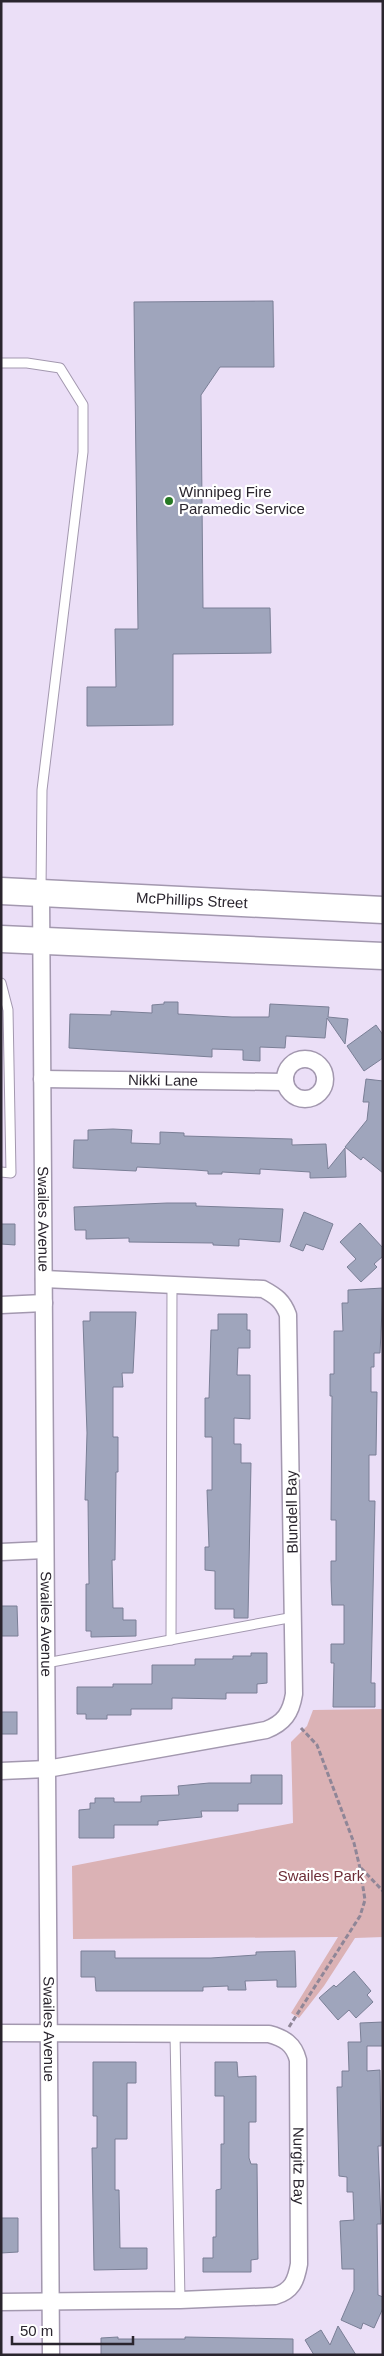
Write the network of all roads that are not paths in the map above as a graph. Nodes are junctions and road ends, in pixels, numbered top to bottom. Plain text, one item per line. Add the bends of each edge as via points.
1 (1, 363) edge
2 (1, 891) edge
3 (41, 893) junction
4 (383, 910) edge
5 (1, 939) edge
6 (41, 940) junction
7 (383, 956) edge
8 (1, 983) edge
9 (42, 1078) junction
10 (285, 1082) dead end
11 (1, 1172) edge
12 (44, 1279) junction
13 (172, 1284) junction
14 (44, 1303) junction
15 (1, 1305) edge
16 (46, 1550) junction
17 (1, 1552) edge
18 (294, 1617) junction
19 (171, 1640) junction
20 (46, 1663) junction
21 (47, 1769) junction
22 (1, 1772) edge
23 (1, 2033) edge
24 (49, 2034) junction
25 (175, 2034) junction
26 (180, 2300) junction
27 (50, 2301) junction
28 (1, 2302) edge
29 (51, 2355) edge

1 - 3 lane via 60,368 83,405 83,452 42,790
2 - 3 main road, McPhillips Street
3 - 4 main road, McPhillips Street
3 - 6 street, Swailes Avenue
5 - 6 main road
6 - 7 main road
6 - 9 street, Swailes Avenue
8 - 11 lane via 8,1010 12,1173
9 - 10 street, Nikki Lane
9 - 12 street, Swailes Avenue
12 - 13 street, Blundell Bay
12 - 14 street, Swailes Avenue
13 - 18 street, Blundell Bay via 263,1289 277,1296 288,1315
13 - 19 lane
14 - 15 street
14 - 16 street, Swailes Avenue
16 - 17 street
16 - 20 street, Swailes Avenue
18 - 19 lane
18 - 21 street, Blundell Bay via 292,1706 285,1720 277,1726
19 - 20 lane
20 - 21 street, Swailes Avenue
21 - 22 street, Blundell Bay
21 - 24 street, Swailes Avenue
23 - 24 street
24 - 25 street
24 - 27 street, Swailes Avenue
25 - 26 lane
25 - 26 street, Nurgitz Bay via 269,2034 282,2038 296,2050 298,2060 299,2264 295,2282 286,2293 275,2296
26 - 27 street, Nurgitz Bay
27 - 28 street, Nurgitz Bay
27 - 29 street, Swailes Avenue

